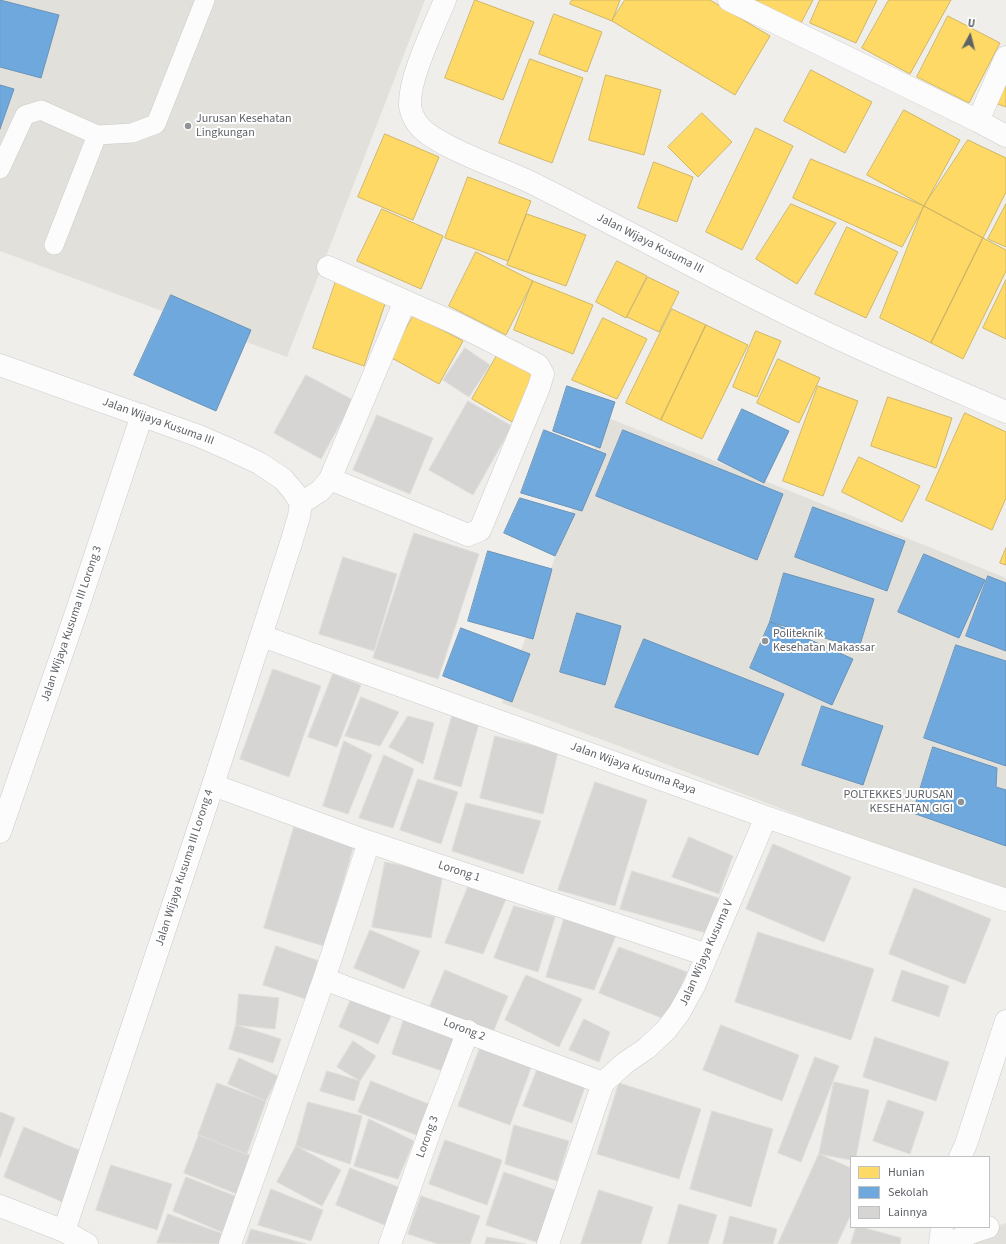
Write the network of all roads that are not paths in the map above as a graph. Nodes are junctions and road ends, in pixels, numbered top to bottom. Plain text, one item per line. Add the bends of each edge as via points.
1 (205, 0) edge
2 (444, 0) edge
3 (729, 0) edge
4 (1006, 57) edge
5 (978, 121) junction
6 (98, 135) junction
7 (1006, 136) edge
8 (0, 169) edge
9 (54, 245) dead end
10 (328, 267) dead end
11 (405, 301) junction
12 (0, 365) edge
13 (1006, 412) edge
14 (142, 415) junction
15 (330, 479) junction
16 (301, 504) junction
17 (262, 636) junction
18 (213, 785) junction
19 (766, 817) junction
20 (0, 832) edge
21 (369, 842) junction
22 (1006, 900) edge
23 (707, 955) junction
24 (324, 979) junction
25 (1006, 1021) edge
26 (468, 1031) junction
27 (603, 1083) junction
28 (960, 1156) edge
29 (0, 1206) edge
30 (1006, 1221) edge
31 (990, 1227) edge
32 (942, 1228) edge
33 (986, 1228) edge
34 (64, 1231) junction
35 (87, 1244) edge
36 (230, 1244) edge
37 (390, 1244) edge
38 (548, 1244) edge
39 (940, 1244) edge
40 (950, 1244) edge

1 - 6 lane via 156,124 132,133
2 - 13 street, Jalan Wijaya Kusuma III via 412,86 410,106 417,123 426,134 530,182 772,307
3 - 5 street
4 - 5 street
5 - 7 street
6 - 8 lane via 41,110 25,115
6 - 9 lane
10 - 11 street
11 - 15 street
11 - 15 street via 458,324 538,365 543,374 480,530 468,534
12 - 14 street, Jalan Wijaya Kusuma III
14 - 16 street, Jalan Wijaya Kusuma III via 199,436 259,463 283,479
14 - 20 street, Jalan Wijaya Kusuma III Lorong 3
15 - 16 street via 320,491
16 - 17 street, Jalan Wijaya Kusuma III Lorong 4
17 - 18 street, Jalan Wijaya Kusuma III Lorong 4
17 - 19 street, Jalan Wijaya Kusuma Raya
18 - 21 street, Lorong 1
18 - 34 street, Jalan Wijaya Kusuma III Lorong 4
19 - 22 street, Jalan Wijaya Kusuma Raya
19 - 23 street, Jalan Wijaya Kusuma V
21 - 23 street, Lorong 1
21 - 24 street
23 - 27 street, Jalan Wijaya Kusuma V via 680,1013 647,1048
24 - 26 street, Lorong 2
24 - 36 street
25 - 28 street
26 - 27 street, Lorong 2
26 - 37 street, Lorong 3
27 - 38 street, Jalan Wijaya Kusuma V
29 - 34 street
30 - 31 street
32 - 39 street
33 - 40 street
34 - 35 street

